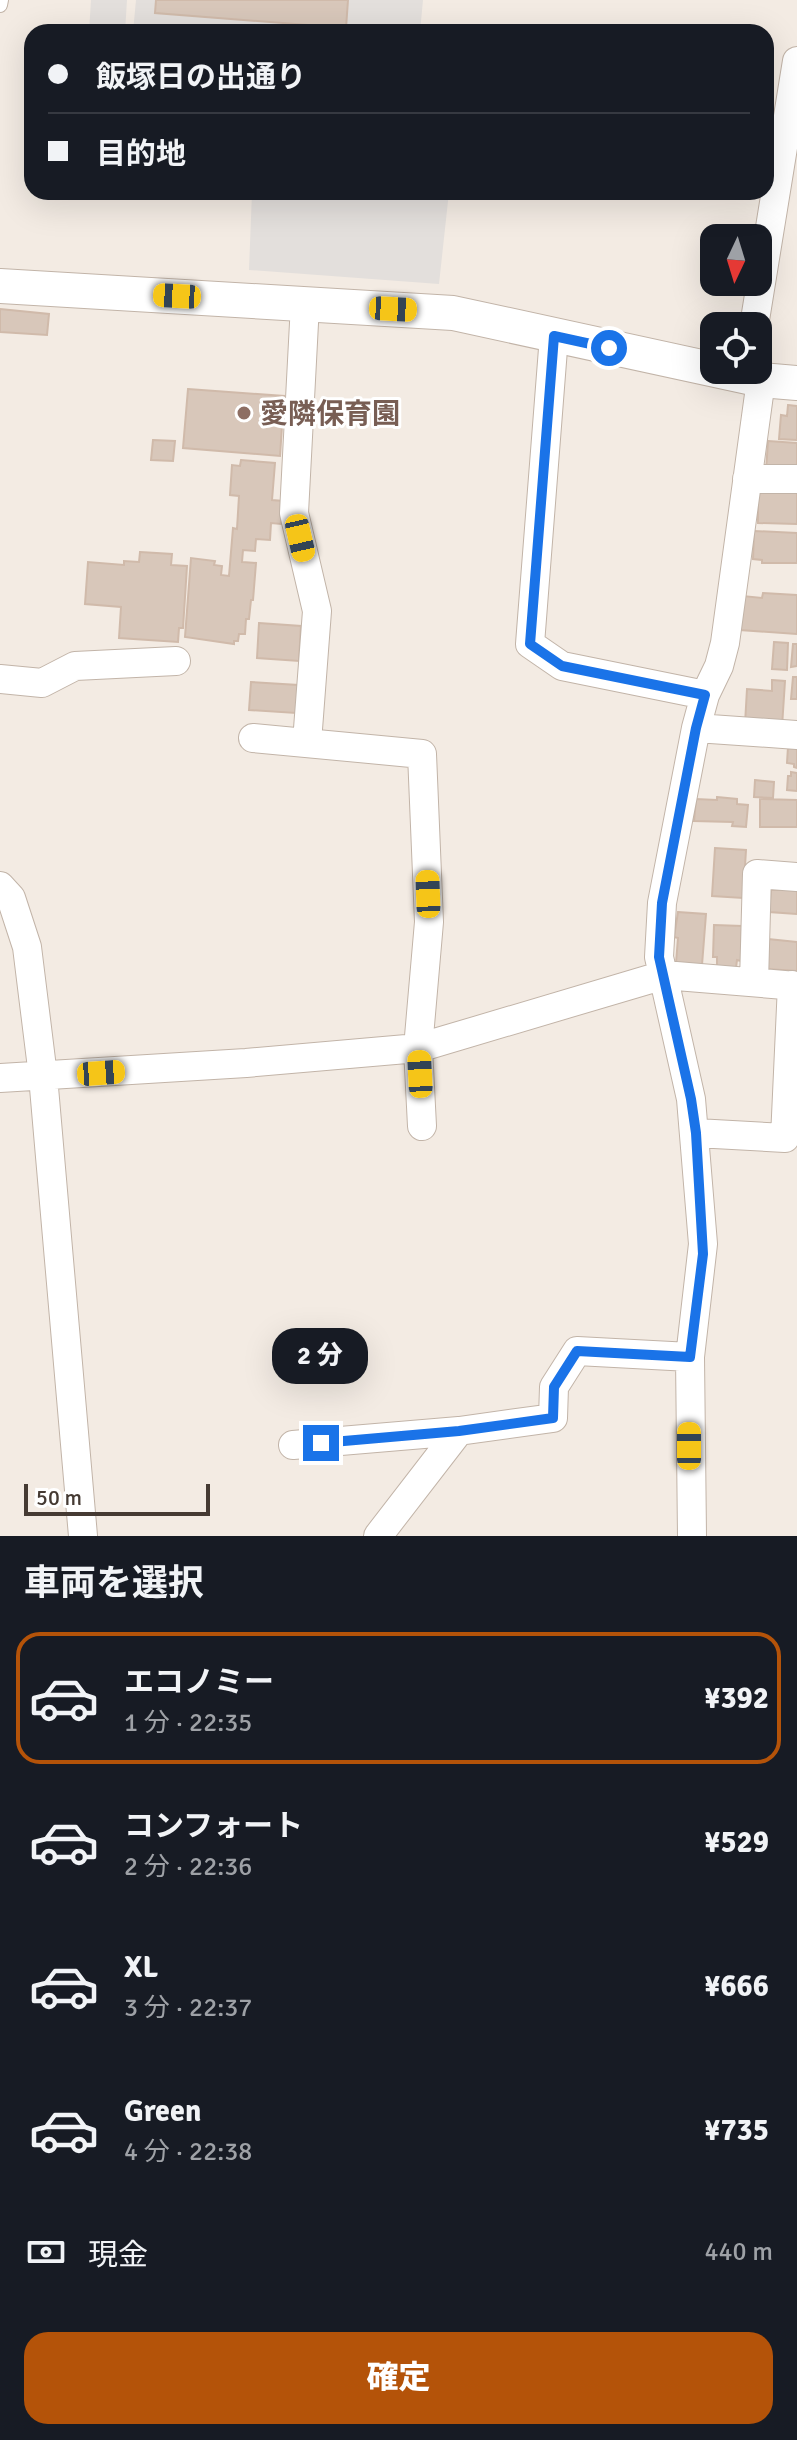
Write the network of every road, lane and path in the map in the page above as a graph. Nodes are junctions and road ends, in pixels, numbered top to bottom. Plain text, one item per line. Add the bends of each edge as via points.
1 (797, 61) edge
2 (0, 286) edge
3 (305, 304) junction
4 (756, 312) edge
5 (554, 336) junction
6 (700, 366) edge
7 (772, 379) edge
8 (797, 383) edge
9 (751, 384) edge
10 (747, 479) junction
11 (797, 479) edge
12 (176, 661) dead end
13 (0, 679) edge
14 (705, 695) junction
15 (696, 728) junction
16 (797, 735) edge
17 (253, 738) dead end
18 (307, 742) junction
19 (797, 877) edge
20 (0, 886) edge
21 (664, 975) junction
22 (754, 982) junction
23 (794, 985) edge
24 (418, 1048) junction
25 (43, 1076) junction
26 (0, 1078) edge
27 (422, 1126) dead end
28 (696, 1133) junction
29 (690, 1357) junction
30 (459, 1431) junction
31 (293, 1445) dead end
32 (83, 1536) edge
33 (378, 1536) edge
34 (692, 1536) edge

1 - 4 street
2 - 3 street
3 - 5 street via 453,313
3 - 18 street via 294,513 317,611
5 - 6 street
5 - 14 street via 530,644 562,666
7 - 8 street
9 - 10 street
10 - 11 street
10 - 14 street via 725,643
12 - 13 street via 75,666 42,683
14 - 15 street
15 - 16 street
15 - 21 street via 662,903 659,957
17 - 18 street
18 - 24 street via 422,754 429,922
19 - 22 street via 757,874
20 - 25 street via 11,898 27,947
21 - 22 street
21 - 24 street
21 - 28 street
22 - 23 street
23 - 28 street via 785,1138
24 - 25 street
24 - 27 street
25 - 26 street
25 - 32 street
28 - 29 street via 703,1254
29 - 30 street via 577,1351 554,1387 553,1418
29 - 34 street
30 - 31 street
30 - 33 street

